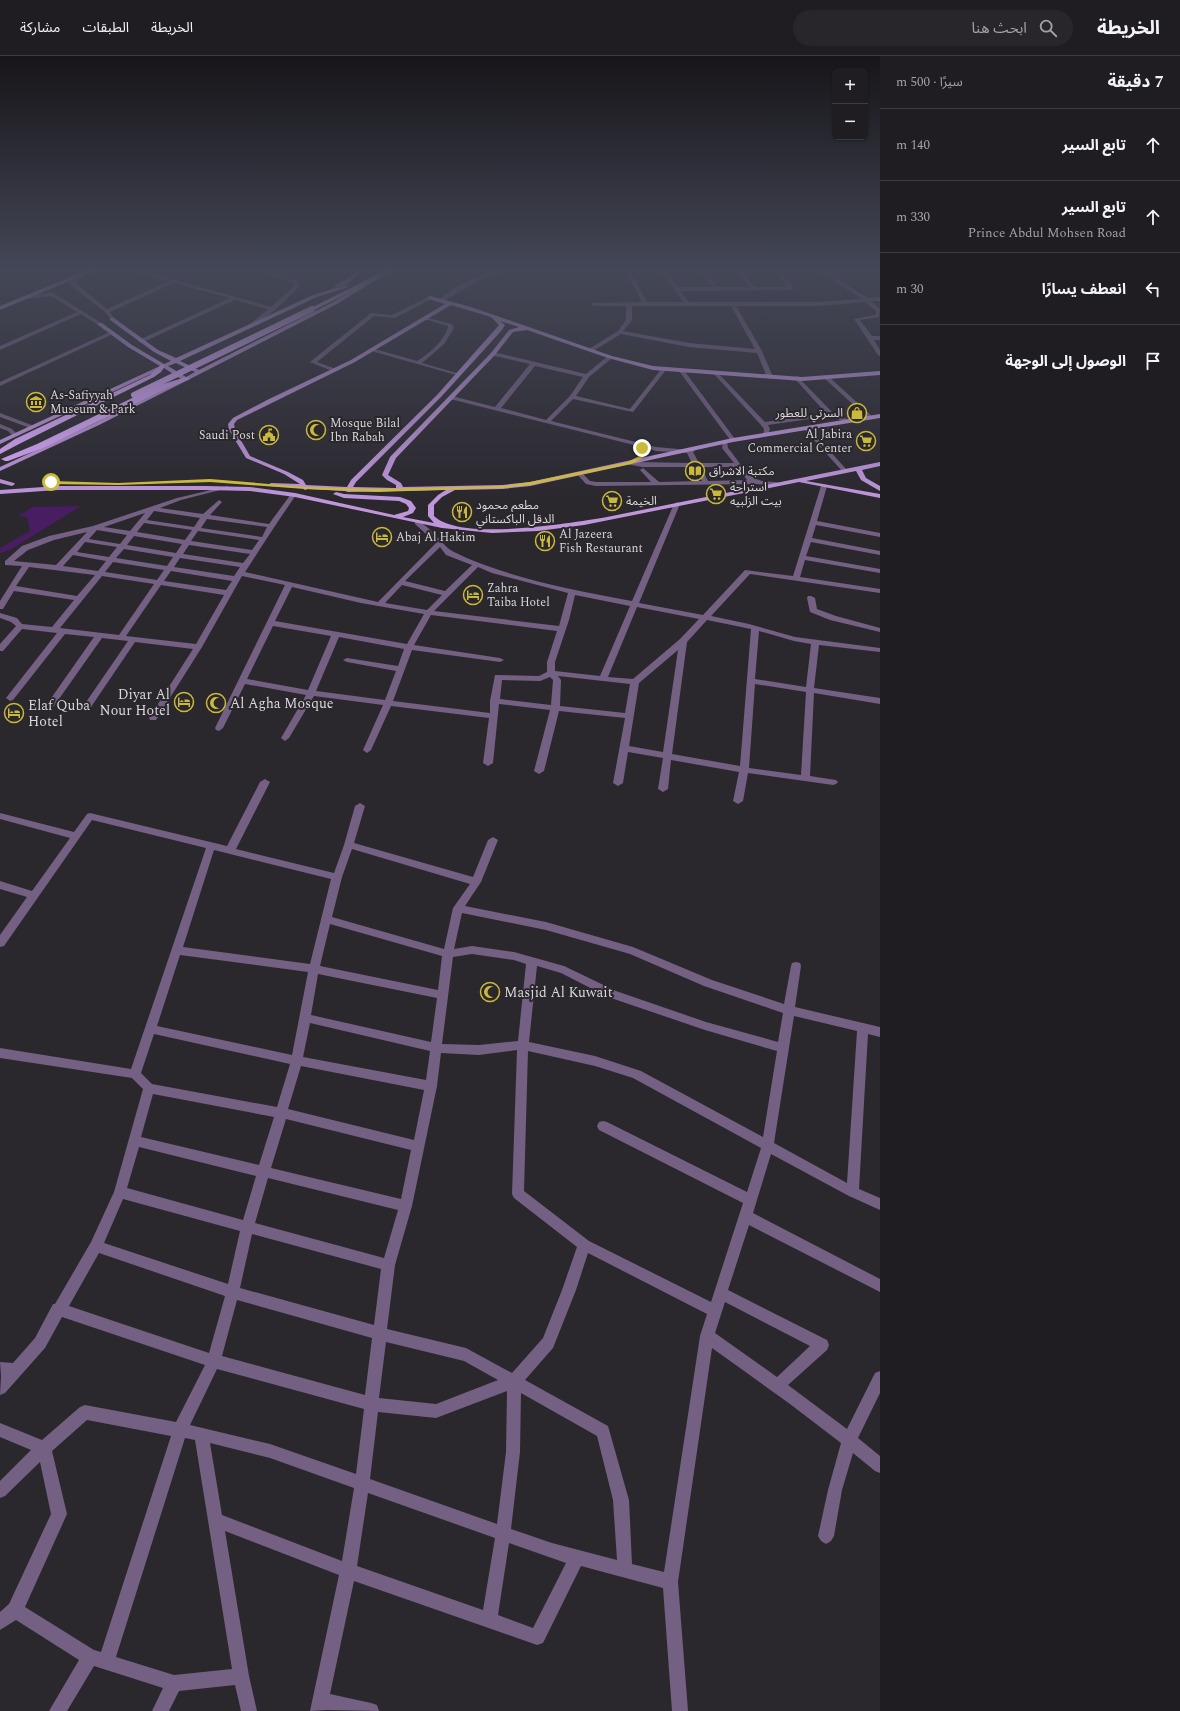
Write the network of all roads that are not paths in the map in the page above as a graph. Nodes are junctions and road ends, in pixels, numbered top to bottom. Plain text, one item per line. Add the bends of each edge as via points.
1 (83, 346) edge
2 (130, 346) edge
3 (149, 346) edge
4 (206, 346) edge
5 (232, 346) edge
6 (250, 346) edge
7 (333, 346) edge
8 (377, 346) edge
9 (438, 346) edge
10 (484, 346) edge
11 (499, 346) edge
12 (580, 346) edge
13 (597, 346) edge
14 (694, 346) edge
15 (756, 346) edge
16 (198, 350) junction
17 (371, 350) junction
18 (591, 350) junction
19 (759, 351) junction
20 (493, 354) junction
21 (610, 357) junction
22 (175, 360) junction
23 (223, 360) junction
24 (418, 363) junction
25 (534, 363) junction
26 (162, 366) junction
27 (664, 369) junction
28 (334, 370) junction
29 (681, 370) junction
30 (199, 372) junction
31 (716, 373) junction
32 (880, 373) edge
33 (458, 375) junction
34 (587, 376) junction
35 (770, 377) junction
36 (826, 377) junction
37 (797, 378) junction
38 (186, 379) junction
39 (0, 384) edge
40 (572, 397) junction
41 (452, 398) junction
42 (497, 409) junction
43 (831, 414) junction
44 (0, 415) edge
45 (875, 417) edge
46 (548, 421) junction
47 (848, 421) junction
48 (880, 422) edge
49 (764, 424) junction
50 (0, 426) edge
51 (32, 427) junction
52 (806, 428) junction
53 (15, 435) junction
54 (765, 435) junction
55 (733, 440) junction
56 (0, 442) edge
57 (725, 443) junction
58 (636, 444) junction
59 (694, 449) junction
60 (686, 451) junction
61 (381, 454) junction
62 (1, 457) edge
63 (393, 457) junction
64 (630, 463) junction
65 (880, 464) edge
66 (697, 465) junction
67 (738, 466) junction
68 (858, 468) junction
69 (0, 469) edge
70 (643, 470) dead end
71 (845, 471) junction
72 (579, 473) junction
73 (0, 481) edge
74 (798, 481) junction
75 (754, 482) junction
76 (706, 483) junction
77 (12, 484) junction
78 (228, 484) junction
79 (657, 484) junction
80 (778, 484) junction
81 (824, 486) junction
82 (305, 488) junction
83 (323, 488) junction
84 (462, 488) junction
85 (880, 489) edge
86 (0, 490) edge
87 (348, 490) junction
88 (400, 490) junction
89 (293, 494) junction
90 (880, 496) edge
91 (219, 502) dead end
92 (677, 504) junction
93 (152, 508) junction
94 (204, 516) junction
95 (392, 517) junction
96 (142, 521) junction
97 (813, 522) junction
98 (417, 523) junction
99 (272, 526) junction
100 (447, 527) junction
101 (95, 528) junction
102 (195, 529) junction
103 (132, 533) junction
104 (880, 535) edge
105 (808, 539) junction
106 (84, 540) junction
107 (264, 540) junction
108 (187, 542) junction
109 (440, 543) junction
110 (122, 546) junction
111 (255, 552) junction
112 (71, 553) junction
113 (880, 553) edge
114 (178, 555) junction
115 (802, 557) junction
116 (110, 560) junction
117 (26, 565) junction
118 (476, 565) junction
119 (245, 566) junction
120 (58, 567) junction
121 (169, 569) junction
122 (880, 571) edge
123 (99, 574) junction
124 (238, 576) junction
125 (796, 578) junction
126 (400, 582) junction
127 (160, 583) junction
128 (290, 583) junction
129 (12, 588) junction
130 (880, 591) edge
131 (572, 592) junction
132 (228, 593) junction
133 (446, 594) junction
134 (811, 598) dead end
135 (79, 599) junction
136 (380, 604) junction
137 (633, 604) junction
138 (0, 607) edge
139 (428, 613) junction
140 (0, 615) edge
141 (704, 618) junction
142 (271, 623) junction
143 (20, 626) junction
144 (755, 628) junction
145 (562, 629) junction
146 (58, 630) junction
147 (880, 630) edge
148 (336, 634) junction
149 (100, 635) junction
150 (121, 638) junction
151 (133, 639) junction
152 (683, 641) junction
153 (815, 642) junction
154 (198, 647) junction
155 (409, 647) junction
156 (0, 649) edge
157 (880, 650) edge
158 (347, 660) dead end
159 (500, 660) dead end
160 (401, 668) junction
161 (551, 673) junction
162 (603, 679) junction
163 (243, 681) junction
164 (750, 681) junction
165 (635, 682) junction
166 (810, 690) junction
167 (311, 693) junction
168 (10, 698) dead end
169 (494, 701) junction
170 (880, 701) edge
171 (388, 703) junction
172 (51, 704) dead end
173 (86, 708) dead end
174 (555, 709) junction
175 (493, 716) junction
176 (629, 716) junction
177 (153, 718) dead end
178 (219, 728) dead end
179 (286, 738) dead end
180 (624, 748) junction
181 (367, 750) dead end
182 (667, 756) junction
183 (488, 763) dead end
184 (539, 770) dead end
185 (744, 770) junction
186 (805, 778) junction
187 (265, 782) dead end
188 (833, 782) dead end
189 (618, 783) dead end
190 (663, 790) dead end
191 (738, 801) dead end
192 (360, 806) dead end
193 (0, 816) edge
194 (76, 836) junction
195 (493, 840) dead end
196 (349, 845) junction
197 (211, 846) junction
198 (230, 850) junction
199 (337, 877) junction
200 (476, 882) junction
201 (0, 885) edge
202 (34, 895) junction
203 (458, 908) junction
204 (326, 919) junction
205 (0, 943) edge
206 (176, 950) junction
207 (448, 954) junction
208 (532, 961) junction
209 (796, 966) dead end
210 (314, 969) junction
211 (443, 995) junction
212 (788, 1010) junction
213 (305, 1018) junction
214 (863, 1028) junction
215 (150, 1029) junction
216 (880, 1032) edge
217 (523, 1045) junction
218 (436, 1048) junction
219 (782, 1048) junction
220 (0, 1052) edge
221 (297, 1061) junction
222 (135, 1074) junction
223 (431, 1086) junction
224 (149, 1088) junction
225 (282, 1113) junction
226 (603, 1126) dead end
227 (135, 1141) junction
228 (768, 1145) junction
229 (419, 1147) junction
230 (264, 1172) junction
231 (120, 1192) junction
232 (853, 1192) junction
233 (750, 1200) junction
234 (880, 1204) edge
235 (406, 1206) junction
236 (746, 1216) junction
237 (248, 1227) junction
238 (584, 1245) junction
239 (96, 1246) junction
240 (388, 1265) junction
241 (880, 1286) edge
242 (233, 1292) junction
243 (720, 1294) junction
244 (58, 1309) junction
245 (715, 1310) junction
246 (381, 1334) junction
247 (707, 1336) junction
248 (214, 1361) junction
249 (0, 1369) edge
250 (16, 1370) junction
251 (514, 1381) junction
252 (778, 1385) junction
253 (879, 1385) edge
254 (0, 1388) edge
255 (372, 1404) junction
256 (0, 1430) edge
257 (180, 1430) junction
258 (201, 1434) junction
259 (849, 1440) junction
260 (44, 1448) junction
261 (880, 1466) edge
262 (362, 1484) junction
263 (0, 1491) edge
264 (215, 1520) junction
265 (503, 1534) junction
266 (826, 1536) dead end
267 (577, 1558) junction
268 (625, 1570) junction
269 (348, 1571) junction
270 (670, 1582) junction
271 (15, 1610) junction
272 (489, 1620) junction
273 (0, 1622) edge
274 (90, 1657) junction
275 (106, 1662) junction
276 (241, 1676) junction
277 (174, 1683) junction
278 (319, 1705) edge
279 (57, 1711) edge
280 (160, 1711) edge
281 (249, 1711) edge
282 (371, 1711) edge
283 (680, 1711) edge

1 - 39 street
2 - 26 main road
3 - 22 main road
4 - 16 main road
5 - 62 highway, bridge
6 - 23 main road
7 - 28 street via 313,362
8 - 17 main road
9 - 24 street
10 - 33 main road
11 - 20 main road
12 - 18 main road
13 - 18 street
14 - 19 street
15 - 19 street
16 - 22 main road
16 - 23 main road via 194,358 199,361
17 - 24 street
17 - 28 main road
18 - 21 main road
19 - 35 street
20 - 25 street
20 - 41 main road
21 - 27 main road
21 - 34 street
22 - 26 main road
22 - 30 main road
23 - 30 main road
24 - 33 street
25 - 34 street
25 - 42 street
26 - 38 main road
26 - 51 main road
26 - 62 highway via 160,371 152,376 18,441
27 - 29 main road
27 - 40 street via 631,411
28 - 82 main road via 235,419 231,424 248,457 301,481
29 - 31 main road
29 - 55 street
30 - 38 main road
31 - 35 main road
31 - 49 street
32 - 36 main road
33 - 61 main road
34 - 40 street
35 - 37 main road
36 - 37 main road
36 - 45 street
37 - 43 street
38 - 62 highway via 166,385 40,446
38 - 69 main road
40 - 46 street
41 - 42 street
41 - 63 main road
42 - 46 street
43 - 47 street
43 - 49 street
44 - 51 street
45 - 47 main road
45 - 48 street
46 - 58 street
47 - 52 main road
49 - 54 street via 767,429
50 - 53 street
51 - 53 main road
52 - 54 main road
52 - 71 street
53 - 56 main road
54 - 55 main road
55 - 57 main road
57 - 59 main road
57 - 67 street via 725,448
58 - 60 street via 663,450
58 - 64 street via 645,452 642,457
59 - 60 main road
59 - 66 street via 690,452
60 - 64 main road
61 - 63 main road
61 - 87 main road via 352,481
63 - 88 main road via 385,475 399,484
64 - 66 street
64 - 72 main road
65 - 68 main road
66 - 67 street
66 - 76 street
67 - 75 street
68 - 71 main road
68 - 85 main road via 863,479
70 - 79 street
71 - 74 main road
72 - 79 street via 588,483
72 - 84 main road via 516,485
73 - 77 main road
74 - 80 main road
74 - 81 main road
75 - 76 street
75 - 80 street
76 - 79 street
77 - 78 main road
77 - 86 main road
78 - 82 main road
78 - 86 main road via 116,489
78 - 89 main road
78 - 93 street
80 - 92 main road
81 - 90 main road
81 - 97 street
82 - 83 main road
83 - 87 main road
83 - 95 main road via 339,496 397,499 411,504 411,512
84 - 88 main road
84 - 100 main road via 443,494 431,505 431,516
87 - 88 main road
89 - 95 main road
89 - 99 street
91 - 94 street
92 - 100 main road via 544,528 491,530
92 - 137 street
93 - 94 street
93 - 96 street
93 - 101 street
94 - 99 street
94 - 102 street
95 - 98 main road
96 - 102 street
96 - 103 street
97 - 104 street
97 - 105 street
98 - 100 main road
98 - 109 street
99 - 107 street
101 - 103 street
101 - 106 street
101 - 117 street via 52,538 25,548 8,563
102 - 107 street
102 - 108 street
103 - 108 street
103 - 110 street
105 - 113 street
105 - 115 street
106 - 110 street
106 - 112 street
107 - 111 street
108 - 111 street
108 - 114 street
109 - 118 street via 449,553
109 - 126 street
110 - 114 street
110 - 116 street
111 - 119 street
112 - 116 street
112 - 120 street
114 - 119 street
114 - 121 street
115 - 122 street
115 - 125 street
116 - 121 street
116 - 123 street
117 - 120 street
117 - 129 street
118 - 131 street
118 - 133 street
119 - 124 street
120 - 123 street
121 - 124 street
121 - 127 street
123 - 127 street
123 - 135 street
124 - 128 street
124 - 132 street
125 - 130 street
125 - 141 street via 748,572
126 - 133 street
126 - 136 street
127 - 132 street
127 - 150 street
128 - 136 street
128 - 142 street
129 - 135 street
129 - 138 street
131 - 137 street
131 - 145 street
132 - 154 street
133 - 139 street
134 - 147 street via 813,610
135 - 146 street
136 - 139 street
137 - 141 street
137 - 162 street
139 - 145 street
139 - 155 street
140 - 143 street via 14,620
141 - 144 street
141 - 152 street
142 - 148 street
142 - 163 street
143 - 146 street
143 - 156 street
144 - 153 street
144 - 164 street
145 - 161 street via 551,662
146 - 149 street
146 - 168 street
148 - 155 street
148 - 167 street
149 - 150 street
149 - 172 street
150 - 151 street
151 - 154 street
151 - 173 street
152 - 165 street
152 - 182 street
153 - 157 street
153 - 166 street
154 - 177 street
155 - 159 street
155 - 160 street
158 - 160 street
160 - 171 street
161 - 162 street
161 - 169 street via 540,679 498,676
161 - 174 street via 557,680
162 - 165 street
163 - 167 street
163 - 178 street
164 - 166 street
164 - 185 street
165 - 176 street
166 - 170 street
166 - 186 street
167 - 171 street
167 - 179 street
169 - 174 street
169 - 175 street
171 - 175 street
171 - 181 street
174 - 176 street
174 - 184 street
175 - 183 street
176 - 180 street
180 - 182 street
180 - 189 street
182 - 185 street
182 - 190 street
185 - 186 street
185 - 191 street
186 - 188 street
187 - 198 street
192 - 196 street
193 - 194 street
194 - 197 street via 90,816
194 - 202 street
195 - 200 street
196 - 199 street
196 - 200 street
197 - 198 street
197 - 206 street
198 - 199 street
199 - 204 street
200 - 203 street
201 - 202 street
202 - 205 street
203 - 207 street
203 - 212 street via 546,926 633,951 708,983
204 - 207 street
204 - 210 street
206 - 210 street
206 - 215 street
207 - 208 street via 472,950
207 - 211 street
208 - 217 street
208 - 219 street via 564,970 619,996 705,1026
209 - 212 street
210 - 211 street
210 - 213 street
211 - 218 street
212 - 214 street
212 - 219 street
213 - 218 street
213 - 221 street
214 - 216 street
214 - 232 street
215 - 221 street
215 - 222 street
217 - 218 street via 479,1050
217 - 228 street via 595,1060 637,1074
217 - 238 street via 518,1194
218 - 223 street
219 - 228 street
220 - 222 street
221 - 223 street
221 - 225 street
222 - 224 street
223 - 229 street
224 - 225 street
224 - 227 street
225 - 229 street
225 - 230 street
226 - 233 street
227 - 230 street
227 - 231 street
228 - 232 street
228 - 233 street
229 - 235 street
230 - 235 street
230 - 237 street
231 - 237 street
231 - 239 street
232 - 234 street
233 - 236 street
235 - 240 street
236 - 241 street
236 - 243 street
237 - 240 street
237 - 242 street
238 - 245 street
238 - 251 street via 548,1342
239 - 242 street
239 - 244 street
240 - 246 street
242 - 246 street
242 - 248 street
243 - 245 street
243 - 252 street via 822,1345
244 - 248 street
244 - 250 street via 40,1342
245 - 247 street
246 - 251 street via 466,1355
246 - 255 street
247 - 252 street
247 - 270 street
248 - 255 street
248 - 257 street
249 - 250 street
250 - 254 street
251 - 255 street via 436,1411
251 - 265 street via 513,1452
251 - 268 street via 604,1431 621,1500
252 - 259 street
253 - 259 street
255 - 262 street
256 - 260 street
257 - 258 street
257 - 260 street via 85,1412
257 - 275 street
258 - 262 street via 270,1451
258 - 264 street
259 - 261 street
259 - 266 street
260 - 263 street
260 - 271 street via 59,1514
262 - 265 street
262 - 269 street
264 - 269 street
264 - 276 street
265 - 267 street
265 - 272 street
267 - 268 street
267 - 272 street via 537,1637
268 - 270 street
269 - 272 street
269 - 278 street
270 - 283 street
271 - 273 street
271 - 274 street
274 - 275 street
274 - 279 street
275 - 277 street
276 - 277 street
276 - 281 street
277 - 280 street
278 - 282 street

